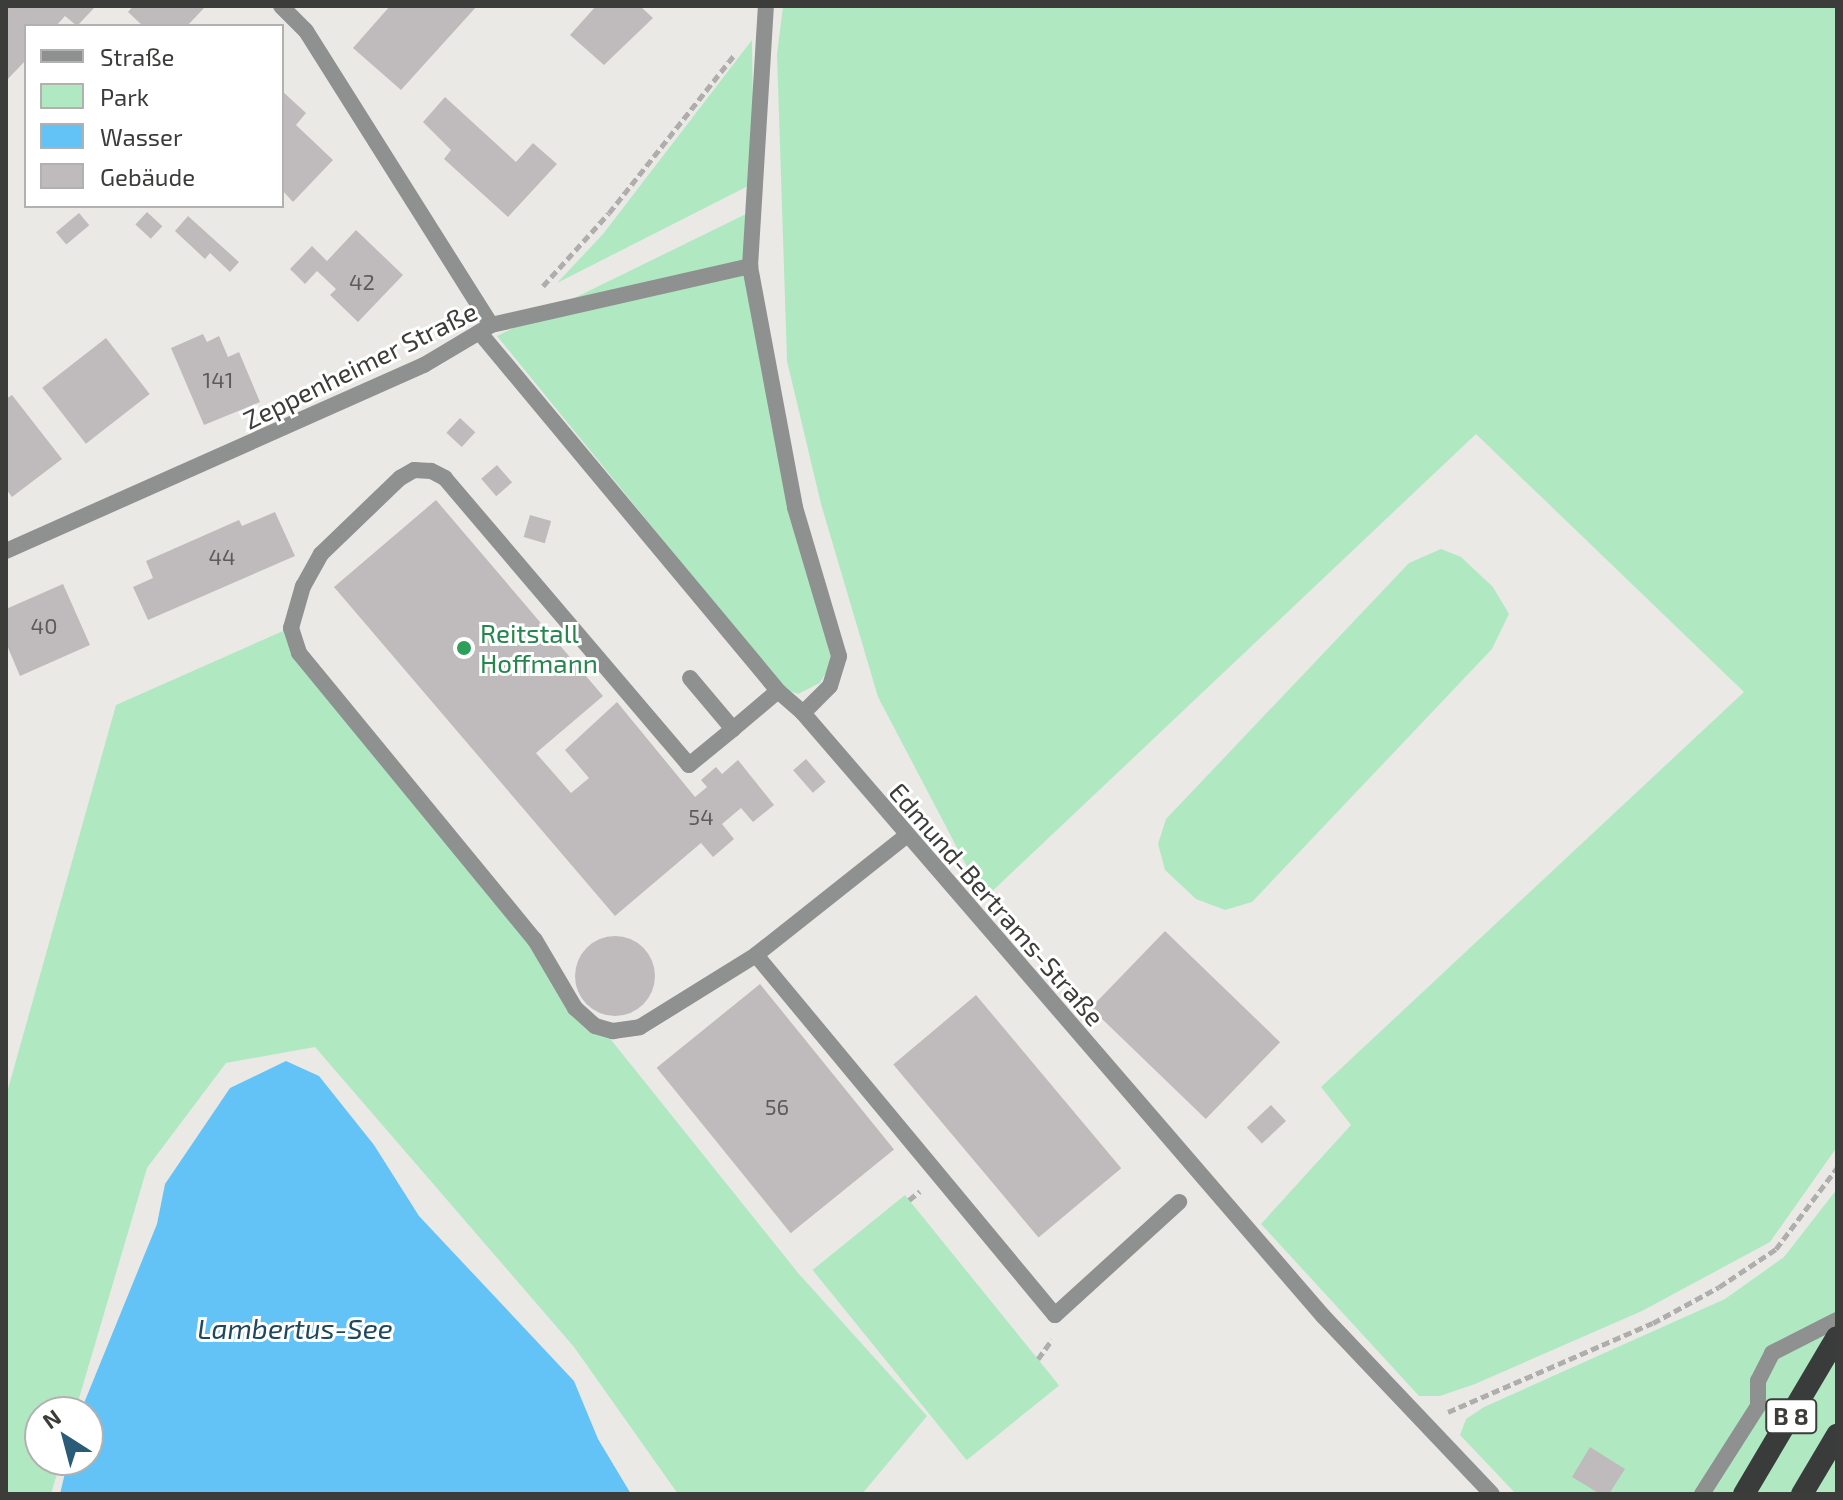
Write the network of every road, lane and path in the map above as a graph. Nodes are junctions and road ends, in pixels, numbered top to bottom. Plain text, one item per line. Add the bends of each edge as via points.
1 (281, 6) edge
2 (765, 8) edge
3 (750, 266) junction
4 (531, 297) dead end
5 (486, 329) junction
6 (6, 551) edge
7 (690, 678) dead end
8 (778, 691) junction
9 (803, 713) junction
10 (733, 729) junction
11 (906, 836) junction
12 (756, 955) junction
13 (1837, 1168) edge
14 (1179, 1202) dead end
15 (1837, 1320) edge
16 (1837, 1337) edge
17 (1430, 1429) junction
18 (1837, 1435) edge
19 (1492, 1494) edge
20 (1702, 1494) edge
21 (1744, 1494) edge
22 (1802, 1494) edge

1 - 5 street, Edmund-Bertrams-Straße via 306,31
2 - 3 street
2 - 4 path via 724,71
3 - 5 street, Zeppenheimer Straße
3 - 9 street via 795,507 839,656 830,686
5 - 6 street, Zeppenheimer Straße via 424,365 172,482
5 - 8 street, Edmund-Bertrams-Straße
7 - 10 street
8 - 9 street, Edmund-Bertrams-Straße
8 - 10 street
9 - 11 street, Edmund-Bertrams-Straße
10 - 12 street via 689,765 445,478 431,471 414,470 400,478 321,554 303,586 291,628 299,653 535,940 575,1008 595,1026 613,1031 640,1027
11 - 12 street
11 - 17 street, Edmund-Bertrams-Straße via 1323,1316
12 - 14 street via 1055,1315
13 - 17 path via 1776,1249 1719,1287 1640,1329 1450,1411
15 - 20 street via 1772,1353 1758,1381 1758,1406
16 - 21 highway, B 8
17 - 19 street, Edmund-Bertrams-Straße
18 - 22 highway, B 8

